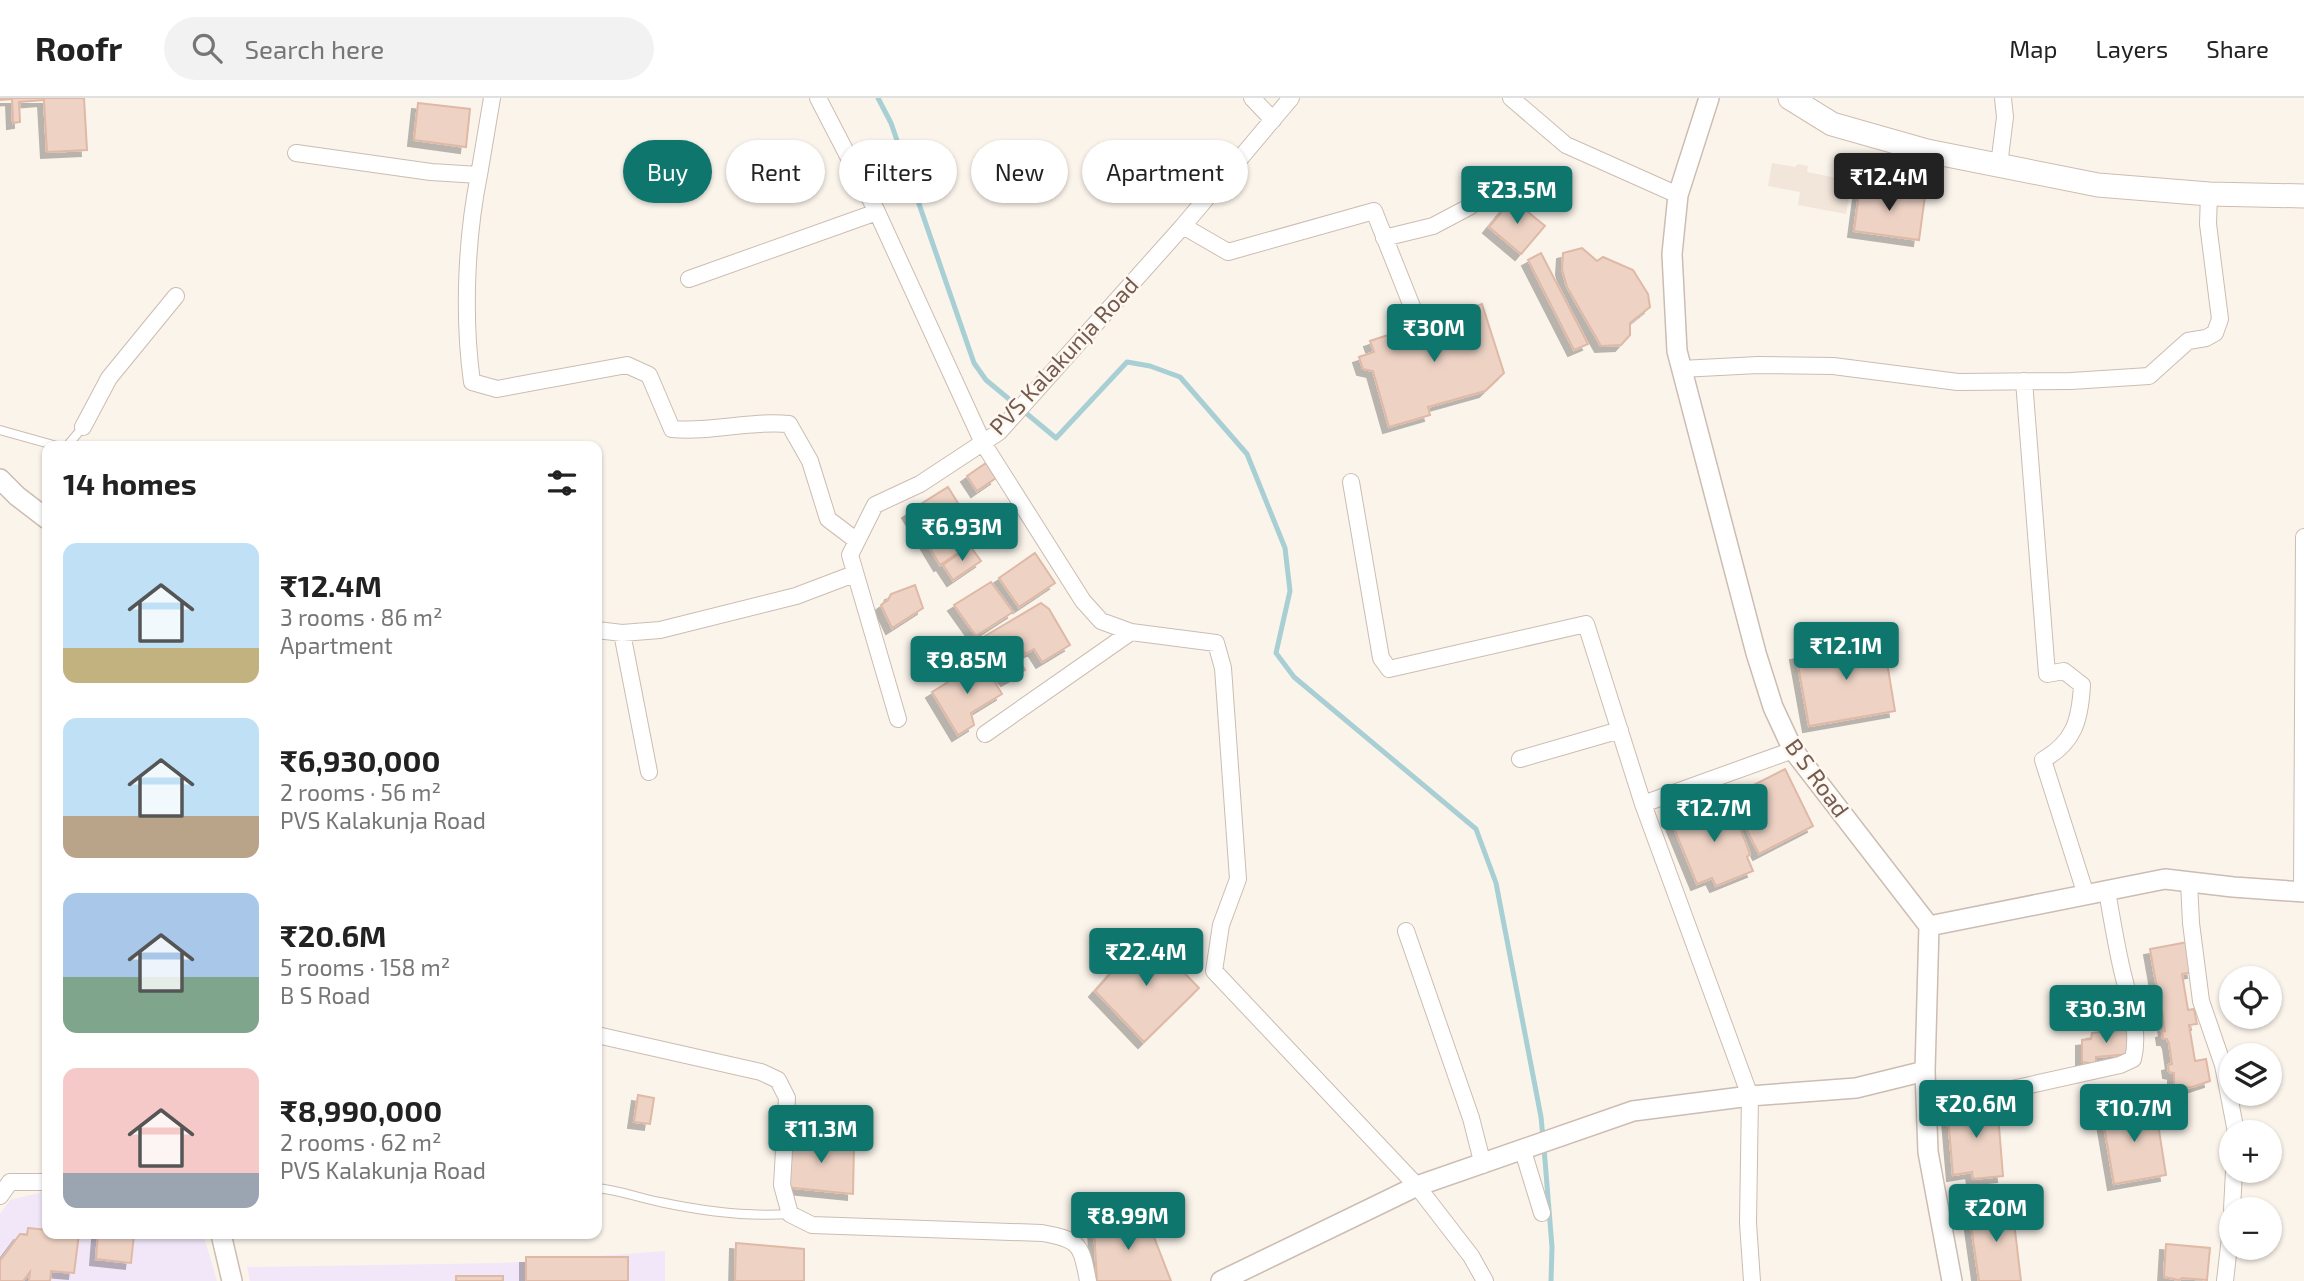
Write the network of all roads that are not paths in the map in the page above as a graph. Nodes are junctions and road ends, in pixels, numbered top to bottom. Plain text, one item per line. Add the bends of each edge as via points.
1 (492, 98) edge
2 (818, 98) edge
3 (1252, 98) edge
4 (1291, 98) edge
5 (1511, 98) edge
6 (1710, 98) edge
7 (1790, 98) edge
8 (2003, 98) edge
9 (1273, 120) junction
10 (296, 153) dead end
11 (1999, 165) junction
12 (479, 175) junction
13 (1503, 181) dead end
14 (2209, 194) junction
15 (1678, 195) junction
16 (2304, 196) edge
17 (877, 212) junction
18 (1183, 226) junction
19 (1384, 238) junction
20 (689, 279) dead end
21 (176, 296) dead end
22 (1413, 309) dead end
23 (1681, 369) junction
24 (2024, 381) junction
25 (83, 426) joint
26 (0, 430) edge
27 (71, 441) edge
28 (42, 442) edge
29 (983, 443) junction
30 (0, 479) edge
31 (1351, 482) dead end
32 (42, 515) edge
33 (2304, 537) edge
34 (857, 541) junction
35 (854, 575) junction
36 (602, 631) edge
37 (1131, 632) junction
38 (622, 633) junction
39 (898, 719) dead end
40 (1620, 730) junction
41 (985, 734) dead end
42 (1793, 750) junction
43 (1520, 759) dead end
44 (649, 772) dead end
45 (1643, 804) junction
46 (2189, 882) junction
47 (2107, 891) junction
48 (2303, 891) edge
49 (2086, 895) junction
50 (1929, 926) junction
51 (1406, 931) dead end
52 (602, 1036) edge
53 (1925, 1071) junction
54 (1926, 1094) junction
55 (1750, 1096) junction
56 (2234, 1120) edge
57 (1527, 1149) junction
58 (1483, 1164) junction
59 (5, 1180) edge
60 (42, 1182) edge
61 (1417, 1186) junction
62 (602, 1189) edge
63 (0, 1196) edge
64 (1542, 1213) dead end
65 (790, 1214) junction
66 (221, 1239) edge
67 (2227, 1260) edge
68 (232, 1281) edge
69 (1088, 1281) edge
70 (1221, 1281) edge
71 (1485, 1281) edge
72 (1752, 1281) edge
73 (1952, 1281) edge
74 (2225, 1281) edge

1 - 12 street
2 - 17 street
3 - 9 street
4 - 9 street, PVS Kalakunja Road
5 - 15 street via 1566,145
6 - 15 street, B S Road
7 - 11 main road via 1832,124 1927,151
8 - 11 street
9 - 18 street, PVS Kalakunja Road
10 - 12 street
11 - 14 main road via 2098,185
12 - 34 street via 471,213 467,332 472,382 497,389 626,365 649,375 672,429 789,424 810,461 828,520
13 - 19 street via 1433,226
14 - 16 main road
14 - 24 street via 2208,224 2220,319 2215,333 2188,341 2149,376
15 - 23 street, B S Road via 1672,254
17 - 20 street
17 - 29 street
18 - 19 street via 1228,252 1374,211
18 - 29 street, PVS Kalakunja Road via 999,432
19 - 22 street
21 - 25 street via 109,378
23 - 24 street via 1833,366 1958,382
23 - 42 street, B S Road via 1756,653
24 - 49 street via 2048,674 2064,671 2082,685 2074,731 2059,750 2043,760
25 - 27 lane
26 - 28 lane
29 - 34 street, PVS Kalakunja Road via 920,484 875,505
29 - 37 street via 1083,601 1101,621
30 - 32 street
31 - 40 street via 1381,658 1390,669 1586,624
33 - 48 street
34 - 35 street, PVS Kalakunja Road via 850,555
35 - 38 street via 796,596 675,626
35 - 39 street, PVS Kalakunja Road
36 - 38 street
37 - 41 street
37 - 61 street via 1216,643 1223,668 1238,879 1221,925 1214,971
38 - 44 street
40 - 43 street
40 - 45 street
42 - 45 street
42 - 50 street, B S Road
45 - 55 street
46 - 47 street via 2165,879
46 - 48 street
46 - 56 street via 2201,1001 2224,1066
47 - 49 street
47 - 54 street via 2133,1018 2133,1059 2003,1091
49 - 50 street
50 - 53 street
51 - 58 street
52 - 65 street via 761,1072 778,1080 787,1098 782,1185
53 - 54 street
53 - 55 street via 1856,1088
54 - 73 street via 1928,1152
55 - 57 street via 1633,1111
55 - 72 street
57 - 58 street
57 - 64 street
58 - 61 street
59 - 60 street
59 - 63 street
61 - 70 street
61 - 71 street
62 - 65 lane via 757,1216
65 - 69 street via 812,1226 1067,1237 1083,1252
66 - 68 street
67 - 74 street

